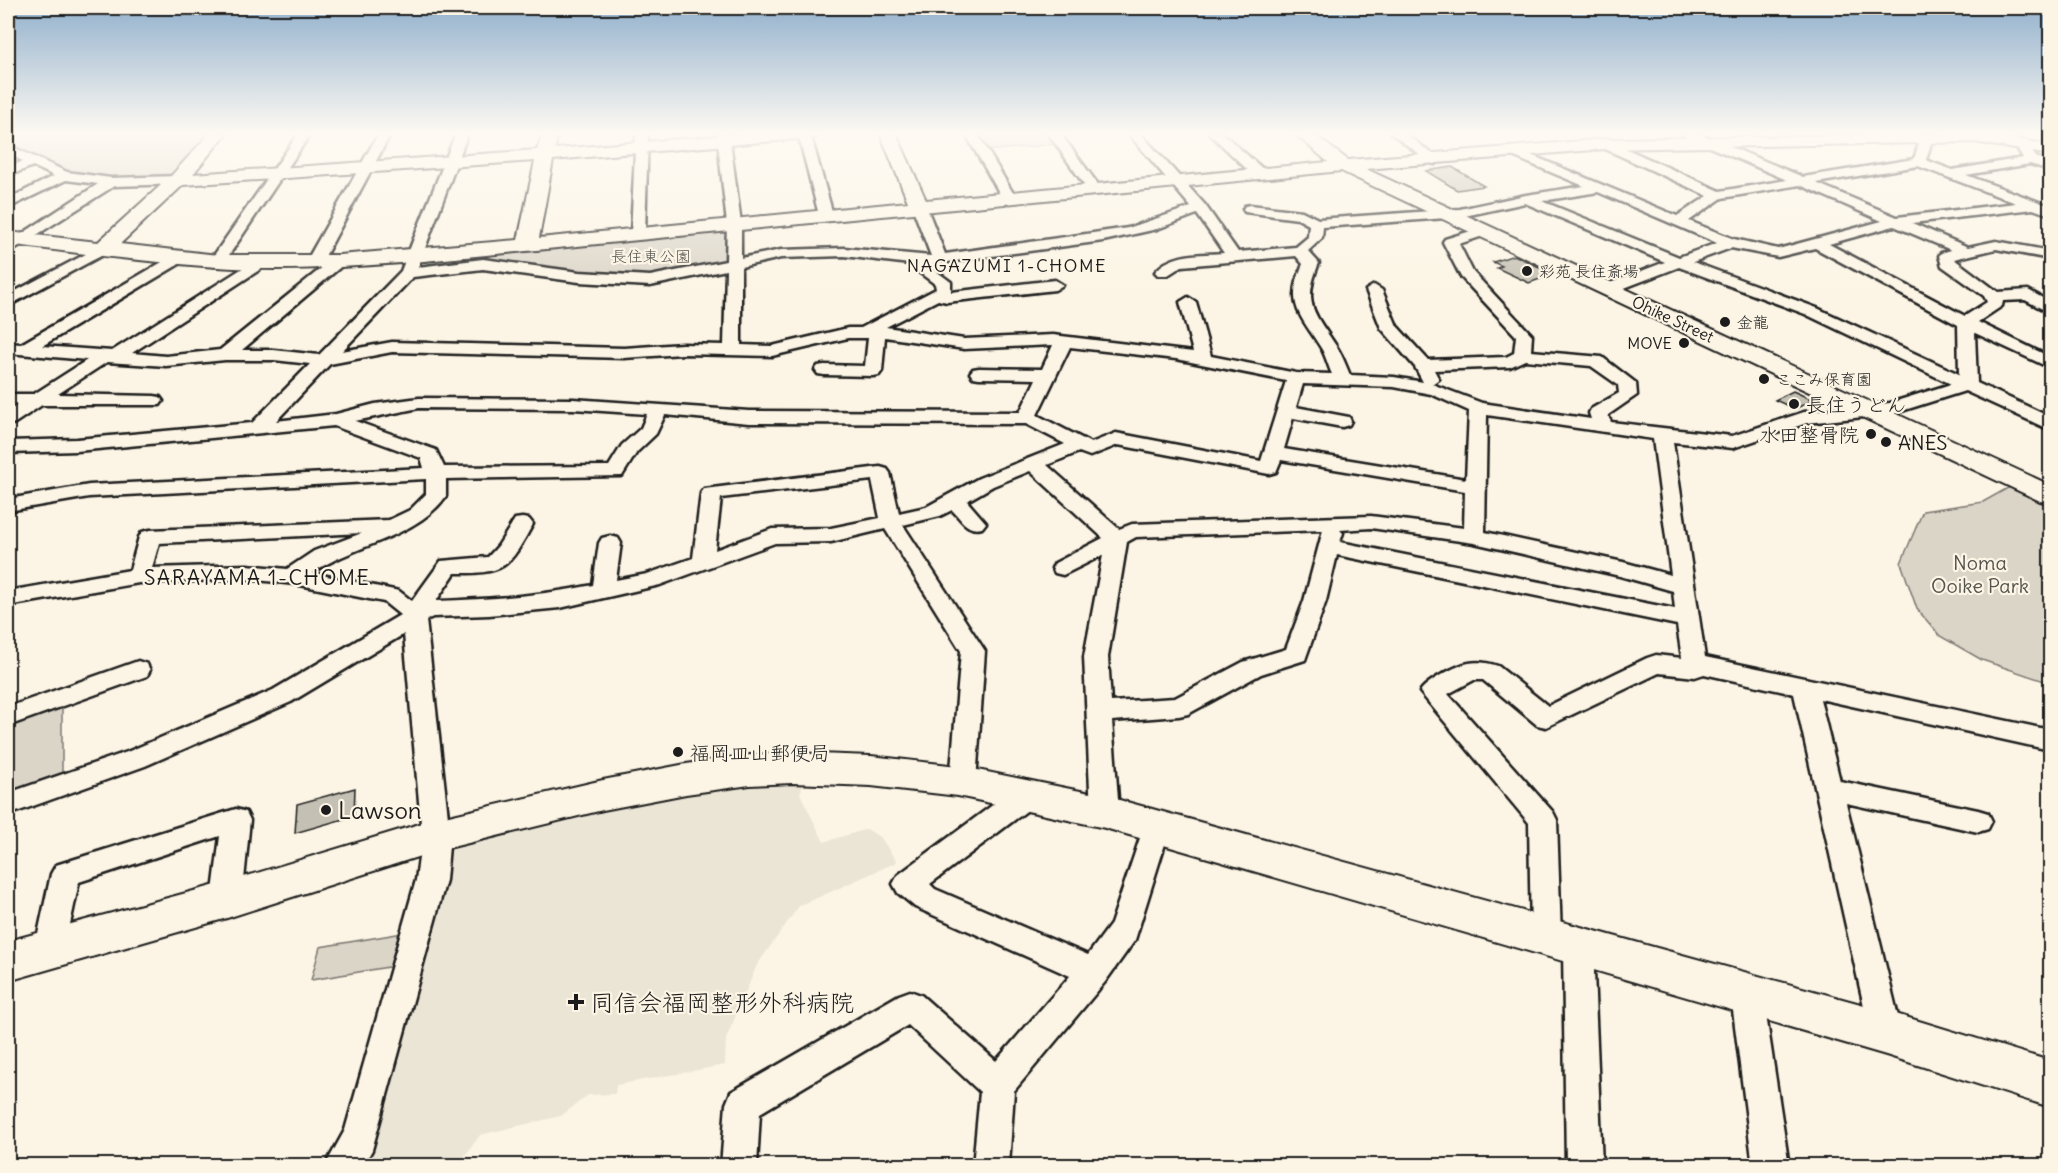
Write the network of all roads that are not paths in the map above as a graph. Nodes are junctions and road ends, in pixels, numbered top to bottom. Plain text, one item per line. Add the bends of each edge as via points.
1 (41, 188) edge
2 (102, 188) edge
3 (169, 188) edge
4 (268, 188) edge
5 (354, 188) edge
6 (440, 188) edge
7 (538, 188) edge
8 (640, 188) edge
9 (729, 188) edge
10 (819, 188) edge
11 (911, 188) edge
12 (1002, 188) edge
13 (1116, 188) edge
14 (1183, 188) edge
15 (1392, 188) edge
16 (1600, 188) joint
17 (1702, 188) edge
18 (1764, 188) edge
19 (1814, 188) edge
20 (1988, 188) edge
21 (1095, 190) joint
22 (1718, 195) junction
23 (1008, 198) junction
24 (1526, 199) junction
25 (8, 204) edge
26 (2034, 205) junction
27 (919, 206) junction
28 (1200, 208) junction
29 (1250, 209) dead end
30 (2050, 211) edge
31 (1449, 214) junction
32 (826, 215) junction
33 (1678, 221) junction
34 (1897, 221) junction
35 (1316, 223) junction
36 (734, 224) junction
37 (1484, 231) junction
38 (638, 233) junction
39 (13, 242) edge
40 (1730, 243) junction
41 (1817, 243) junction
42 (527, 245) junction
43 (101, 250) junction
44 (1965, 250) junction
45 (1300, 251) junction
46 (2050, 255) edge
47 (181, 257) junction
48 (1235, 258) junction
49 (933, 260) junction
50 (218, 261) junction
51 (314, 261) junction
52 (339, 261) junction
53 (262, 262) junction
54 (1678, 262) junction
55 (411, 264) junction
56 (733, 266) junction
57 (1163, 272) dead end
58 (1055, 285) dead end
59 (1608, 289) junction
60 (1374, 290) dead end
61 (936, 295) junction
62 (1993, 297) junction
63 (8, 301) edge
64 (1188, 302) dead end
65 (2050, 308) edge
66 (1966, 323) junction
67 (871, 332) junction
68 (1064, 341) junction
69 (16, 348) edge
70 (732, 350) junction
71 (225, 355) junction
72 (1522, 355) junction
73 (108, 357) junction
74 (1203, 359) junction
75 (322, 360) junction
76 (2050, 363) edge
77 (1423, 365) junction
78 (824, 370) dead end
79 (978, 373) dead end
80 (1047, 374) junction
81 (1296, 378) junction
82 (1343, 380) junction
83 (1968, 384) junction
84 (1436, 390) junction
85 (8, 399) edge
86 (36, 401) junction
87 (154, 401) dead end
88 (1478, 408) junction
89 (658, 409) junction
90 (1286, 411) junction
91 (1871, 411) junction
92 (1026, 418) junction
93 (8, 419) edge
94 (336, 420) junction
95 (1342, 421) dead end
96 (2050, 424) edge
97 (1603, 426) junction
98 (258, 429) junction
99 (1662, 435) junction
100 (1079, 445) junction
101 (8, 447) edge
102 (1273, 453) junction
103 (1034, 464) junction
104 (436, 473) junction
105 (1475, 488) junction
106 (2050, 495) edge
107 (955, 500) junction
108 (8, 505) edge
109 (891, 522) junction
110 (975, 523) dead end
111 (1335, 523) junction
112 (397, 524) junction
113 (522, 524) dead end
114 (1474, 536) junction
115 (1117, 539) junction
116 (610, 543) dead end
117 (1329, 547) junction
118 (703, 562) junction
119 (1064, 568) dead end
120 (139, 576) junction
121 (291, 577) junction
122 (1683, 586) junction
123 (604, 590) junction
124 (8, 598) edge
125 (414, 615) junction
126 (1688, 619) junction
127 (1694, 663) junction
128 (138, 670) dead end
129 (1805, 687) junction
130 (1101, 712) junction
131 (8, 717) edge
132 (2050, 740) edge
133 (963, 782) junction
134 (1829, 789) junction
135 (1027, 795) junction
136 (8, 804) edge
137 (1105, 812) junction
138 (1978, 821) dead end
139 (1156, 828) junction
140 (436, 835) junction
141 (227, 900) junction
142 (1562, 942) junction
143 (50, 948) junction
144 (8, 961) edge
145 (1094, 972) junction
146 (1747, 995) junction
147 (1886, 1033) junction
148 (2050, 1084) edge
149 (998, 1085) junction
150 (343, 1166) edge
151 (739, 1166) edge
152 (991, 1166) edge
153 (1584, 1166) edge
154 (1770, 1166) edge

1 - 25 street
2 - 39 street
3 - 43 street
4 - 50 street
5 - 51 street
6 - 55 street
7 - 42 street
8 - 38 street
9 - 36 street
10 - 32 street
11 - 27 street
12 - 23 street
13 - 21 street
14 - 28 street
15 - 31 street, Ohike Street
16 - 24 street
16 - 33 street
17 - 22 street
18 - 22 street
19 - 34 street
20 - 26 street
21 - 23 street
22 - 33 street
23 - 27 street
24 - 31 street
24 - 54 street
26 - 30 street
26 - 34 street
27 - 32 street
27 - 49 street
28 - 48 street
28 - 49 street via 1133,232 1088,241
29 - 35 street via 1302,215
31 - 35 street
31 - 37 street, Ohike Street
32 - 36 street
33 - 40 street
34 - 41 street
34 - 44 street
35 - 45 street via 1315,238
36 - 38 street
36 - 56 street
37 - 59 street, Ohike Street
37 - 72 street via 1450,242 1466,274 1524,335
38 - 42 street
39 - 43 street
40 - 41 street via 1778,253
40 - 54 street
41 - 66 street
42 - 55 street
43 - 47 street
43 - 63 street
44 - 46 street via 1996,246
44 - 62 street via 1946,256 1947,263
45 - 48 street
45 - 82 street via 1311,263 1303,282 1304,311 1331,351
47 - 50 street
47 - 69 street
48 - 57 street via 1178,262
49 - 56 street via 844,252 782,254
49 - 61 street via 924,270 943,282 944,291
50 - 53 street
51 - 52 street
51 - 53 street
52 - 55 street
52 - 71 street
53 - 73 street
54 - 59 street
54 - 83 street via 1811,311
55 - 56 street via 483,264 579,277 651,281
55 - 75 street
56 - 70 street
58 - 61 street
59 - 91 street, Ohike Street
60 - 77 street via 1389,328
61 - 67 street
62 - 65 street via 2028,295
62 - 66 street via 1996,303
64 - 74 street
66 - 76 street
66 - 83 street
67 - 68 street via 964,344
67 - 70 street via 848,333 772,351
67 - 78 street via 873,371
68 - 74 street
68 - 80 street
69 - 73 street
70 - 75 street via 624,353 392,347
71 - 73 street via 166,361
71 - 75 street
72 - 77 street via 1510,362
72 - 97 street via 1596,361 1627,383 1628,395 1598,413
73 - 86 street
74 - 81 street
75 - 98 street
77 - 84 street
79 - 80 street
80 - 92 street
81 - 82 street
81 - 90 street
82 - 84 street via 1394,382
83 - 91 street via 1893,408
83 - 96 street
84 - 88 street
85 - 86 street
86 - 87 street
86 - 93 street
88 - 97 street
88 - 105 street
89 - 92 street via 748,417
89 - 94 street via 419,403
89 - 104 street via 649,430 629,449 615,472
90 - 95 street
90 - 102 street
91 - 99 street via 1804,418 1733,442
91 - 106 street, Ohike Street
92 - 100 street
94 - 98 street
94 - 104 street via 429,454
97 - 99 street
98 - 101 street
99 - 122 street
100 - 102 street via 1090,450 1116,439 1269,468
100 - 103 street
102 - 105 street
103 - 107 street via 986,482
103 - 115 street
104 - 108 street via 89,491
104 - 112 street via 436,496 417,514
105 - 114 street
107 - 109 street via 933,512
107 - 110 street
109 - 118 street via 831,535 772,536
109 - 118 street via 880,473 711,493
109 - 133 street via 973,651
111 - 114 street via 1371,522
111 - 115 street via 1132,531
111 - 117 street
112 - 120 street via 150,537
112 - 121 street via 322,556
113 - 125 street via 503,558 495,563 488,567 450,566
114 - 122 street
115 - 119 street
115 - 130 street via 1096,657
116 - 123 street
117 - 126 street
117 - 130 street via 1296,654 1252,668 1179,707
118 - 123 street via 652,580
120 - 121 street via 247,572
120 - 124 street
121 - 125 street via 391,596
122 - 126 street
123 - 125 street via 560,600 428,609
125 - 136 street via 282,696 136,759
125 - 140 street
126 - 127 street
127 - 129 street
127 - 142 street via 1695,668 1656,664 1546,718 1489,672 1470,671 1432,692 1543,820
128 - 131 street
129 - 132 street
129 - 134 street
130 - 137 street
133 - 135 street
133 - 140 street via 871,771 750,770 603,795
134 - 138 street
134 - 147 street
135 - 137 street
135 - 145 street via 908,884 925,898
137 - 139 street
139 - 142 street
139 - 145 street via 1124,930
140 - 141 street
140 - 150 street via 431,880 360,1138
141 - 143 street
141 - 143 street via 236,820 66,874
142 - 146 street
142 - 153 street
143 - 144 street
145 - 149 street
146 - 147 street
146 - 154 street
147 - 148 street
149 - 151 street via 910,1006 743,1104
149 - 152 street

